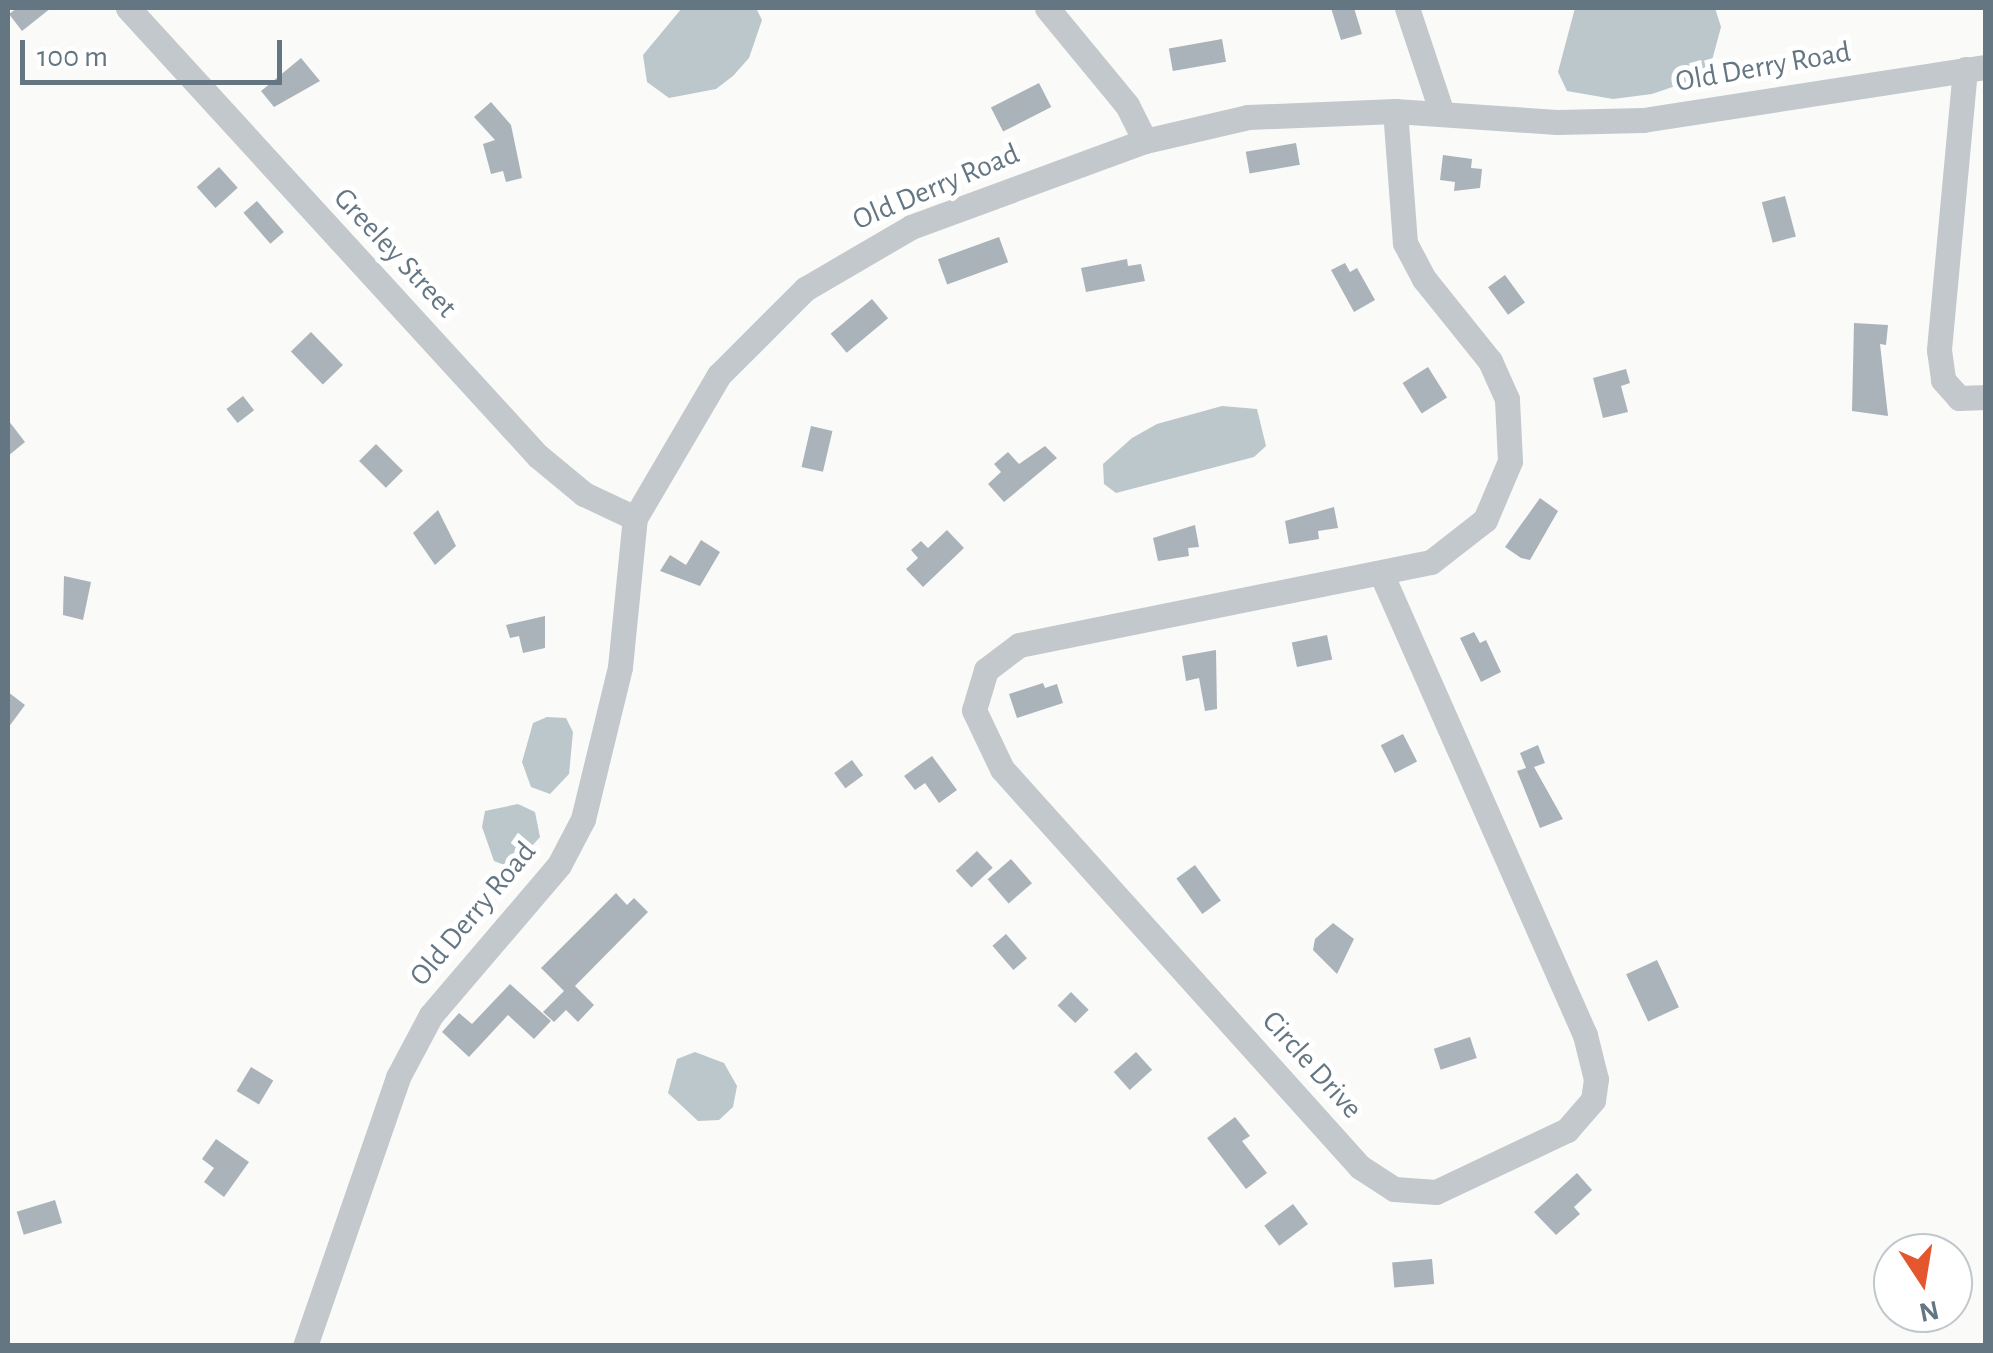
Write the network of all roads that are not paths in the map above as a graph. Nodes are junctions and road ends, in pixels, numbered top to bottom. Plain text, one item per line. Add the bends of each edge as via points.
1 (128, 8) edge
2 (1047, 8) edge
3 (1408, 8) edge
4 (1975, 68) edge
5 (1394, 111) junction
6 (1442, 112) junction
7 (1145, 142) junction
8 (1986, 397) edge
9 (636, 518) junction
10 (1381, 573) junction
11 (305, 1346) edge

1 - 9 street, Greeley Street via 538,456 584,494
2 - 7 street via 1127,105
3 - 6 street
4 - 6 street, Old Derry Road via 1643,120 1557,122
4 - 8 street via 1938,350 1943,380 1960,398
5 - 6 street, Old Derry Road
5 - 7 street, Old Derry Road via 1248,117
5 - 10 street, Circle Drive via 1405,244 1424,279 1490,361 1507,399 1512,440 1505,481 1470,536 1432,562
7 - 9 street, Old Derry Road via 911,227 806,289 719,375
9 - 11 street, Old Derry Road via 620,667 583,819 550,878 431,1015 398,1077
10 - 10 street, Circle Drive via 1038,638 986,670 974,710 1002,769 1360,1167 1394,1189 1436,1192 1567,1130 1593,1100 1596,1078 1585,1035

